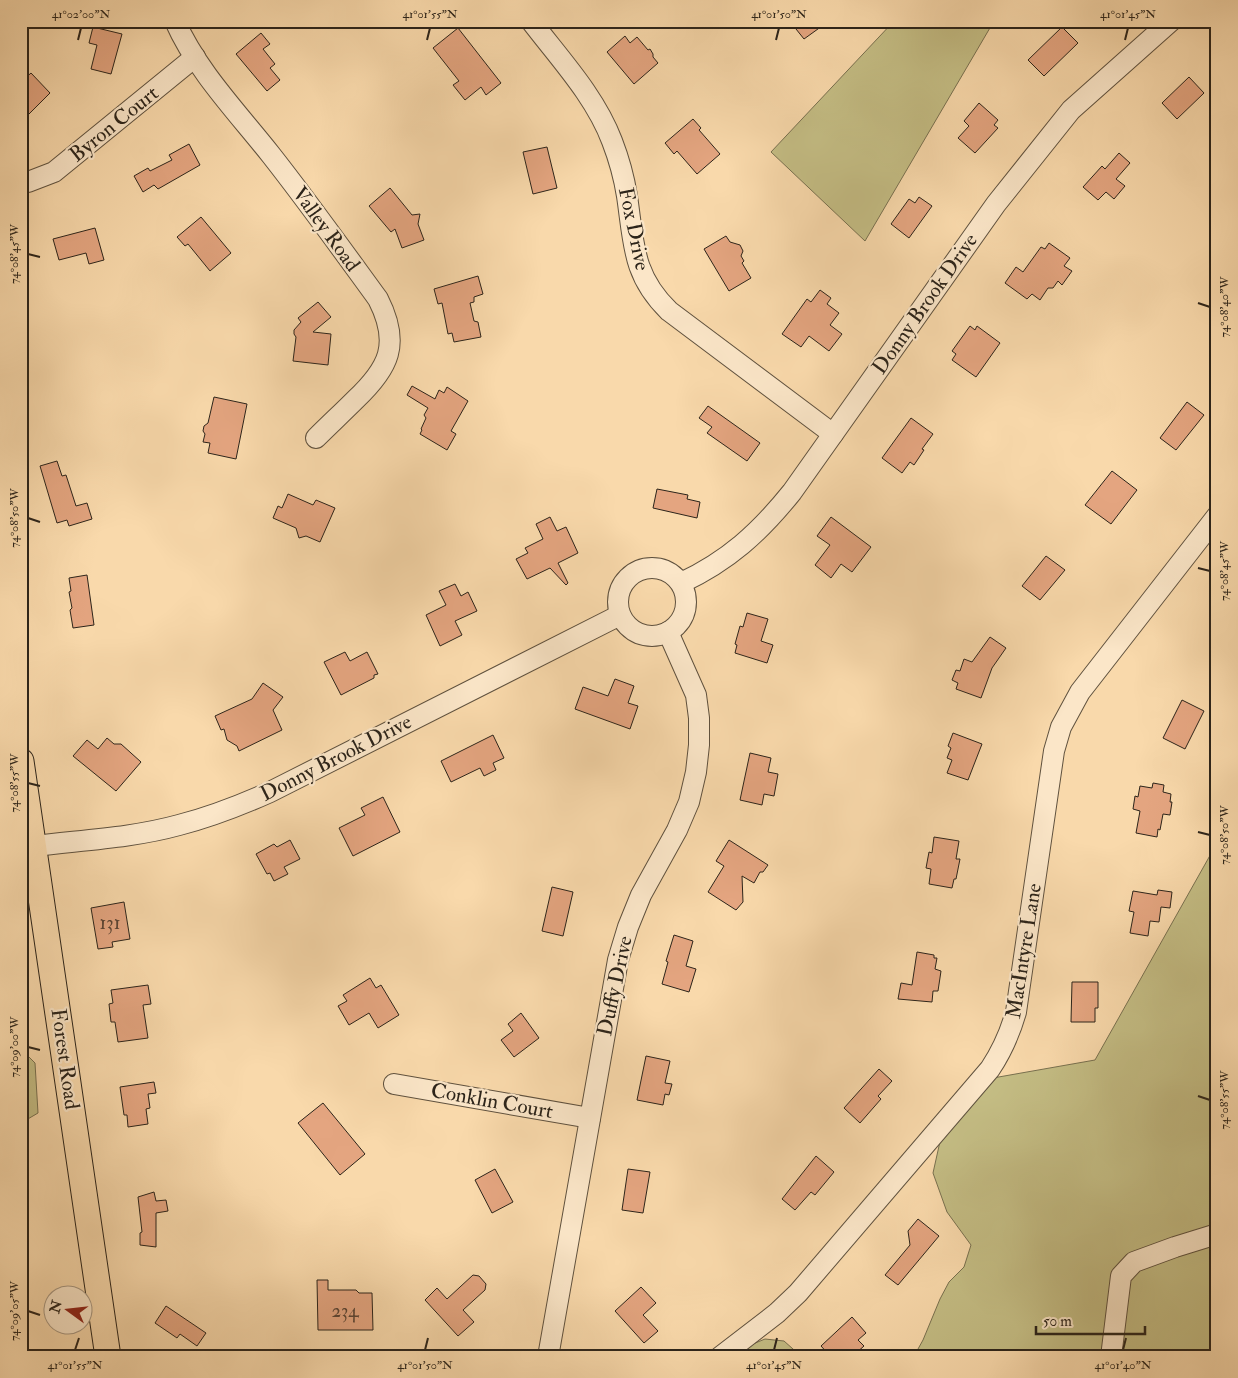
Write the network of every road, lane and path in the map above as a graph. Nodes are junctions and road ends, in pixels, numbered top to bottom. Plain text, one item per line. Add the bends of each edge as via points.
1 (176, 21) edge
2 (531, 21) edge
3 (1171, 21) edge
4 (194, 58) junction
5 (28, 182) dead end
6 (832, 434) junction
7 (316, 438) dead end
8 (1217, 516) edge
9 (681, 583) junction
10 (620, 615) junction
11 (668, 632) junction
12 (21, 761) edge
13 (34, 846) junction
14 (394, 1084) dead end
15 (590, 1118) junction
16 (1217, 1234) edge
17 (108, 1357) edge
18 (548, 1357) edge
19 (720, 1357) edge
20 (1111, 1357) edge

1 - 4 street, Valley Road
2 - 6 street, Fox Drive via 599,112 621,167 638,263 646,285 656,299
3 - 6 street, Donny Brook Drive via 1071,110 1027,163
4 - 5 street, Byron Court via 54,172
4 - 7 street, Valley Road via 288,177 386,314 390,344 381,372
6 - 9 street, Donny Brook Drive via 792,492 748,541 705,572
8 - 19 street, MacIntyre Lane via 1080,692 1061,727 1054,751 1016,1012 1001,1052 798,1294
9 - 10 street via 663,569 641,569 627,578 619,593
9 - 11 street via 686,605 680,621
10 - 11 street via 626,625 646,636
10 - 13 street, Donny Brook Drive via 279,787 218,814 140,834
11 - 15 street, Duffy Drive via 696,695 699,718 696,772 689,802 677,830 640,895 628,927 618,960
12 - 13 main road, Forest Road
13 - 17 main road, Forest Road
14 - 15 street, Conklin Court
15 - 18 street, Duffy Drive
16 - 20 street via 1134,1262 1121,1276

